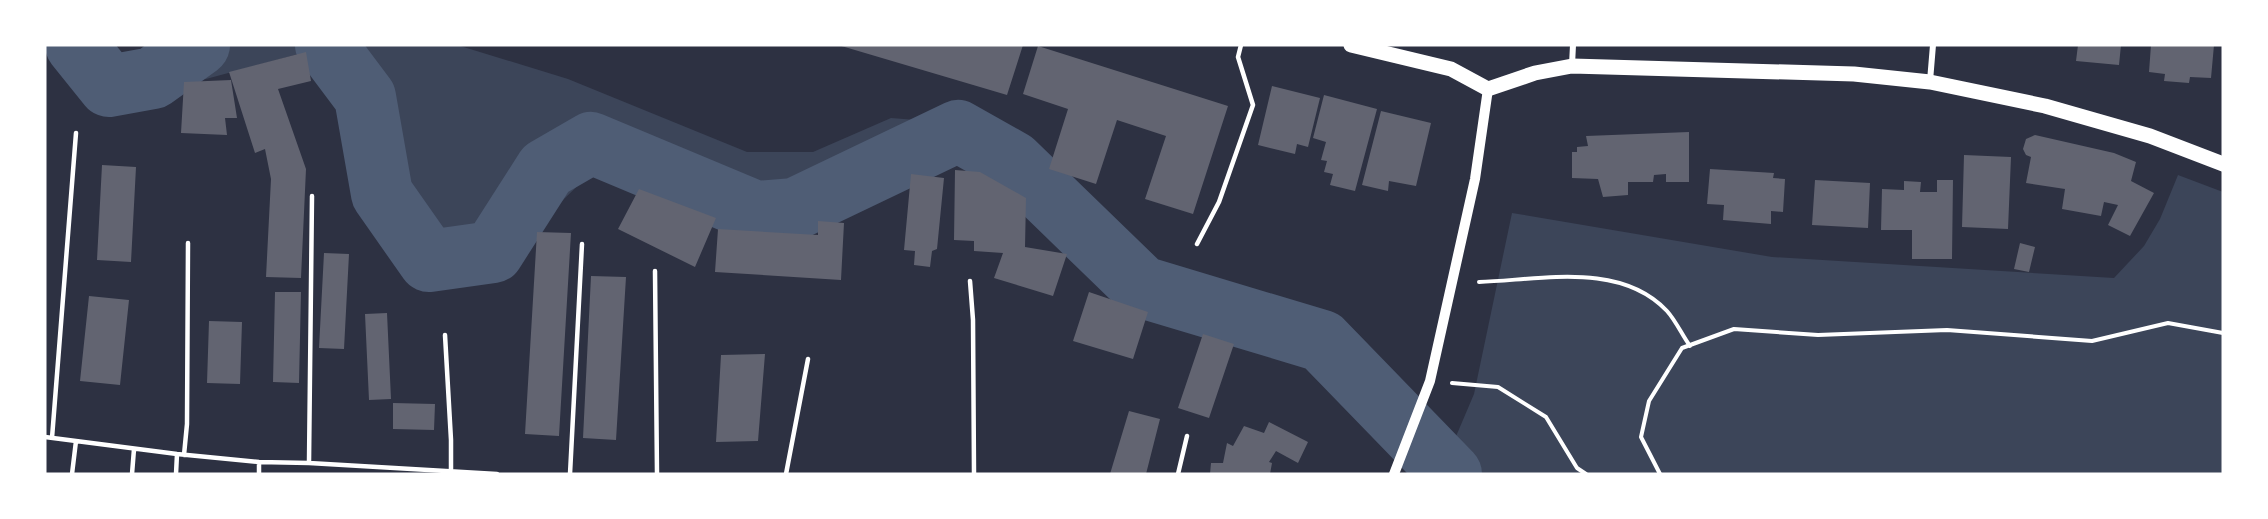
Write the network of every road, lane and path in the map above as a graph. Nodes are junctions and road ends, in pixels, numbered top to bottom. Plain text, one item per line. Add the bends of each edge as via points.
1 (1241, 45) edge
2 (1351, 45) edge
3 (1573, 45) edge
4 (1933, 45) edge
5 (1572, 66) junction
6 (1930, 81) junction
7 (1488, 89) junction
8 (76, 133) dead end
9 (2223, 164) edge
10 (312, 196) dead end
11 (188, 243) dead end
12 (582, 244) dead end
13 (1197, 244) dead end
14 (656, 271) dead end
15 (970, 281) dead end
16 (1479, 282) dead end
17 (2223, 333) edge
18 (445, 335) dead end
19 (1690, 346) junction
20 (808, 359) dead end
21 (1430, 381) junction
22 (1187, 436) dead end
23 (45, 437) edge
24 (52, 438) junction
25 (76, 441) junction
26 (134, 449) junction
27 (177, 454) junction
28 (184, 455) junction
29 (259, 462) junction
30 (309, 463) junction
31 (386, 468) junction
32 (451, 473) edge
33 (72, 474) edge
34 (132, 474) edge
35 (176, 474) edge
36 (259, 474) edge
37 (385, 474) edge
38 (497, 474) edge
39 (570, 474) edge
40 (657, 474) edge
41 (786, 474) edge
42 (974, 474) edge
43 (1178, 474) edge
44 (1394, 474) edge
45 (1586, 474) edge
46 (1660, 474) edge

1 - 13 lane via 1238,57 1253,105 1219,201
2 - 7 main road via 1451,69
3 - 5 street
4 - 6 street
5 - 6 main road
5 - 7 main road via 1535,73
6 - 9 main road via 2150,136
7 - 21 street via 1475,179
8 - 24 lane
10 - 30 lane
11 - 28 lane
12 - 39 lane
14 - 40 lane
15 - 42 lane
16 - 19 path via 1578,275 1636,288 1667,311
17 - 19 path via 2168,323 2092,341 1947,330 1818,335 1734,329
18 - 32 lane
19 - 46 path via 1682,348 1649,401 1641,437
20 - 41 lane
21 - 44 street
21 - 45 path via 1498,387 1546,417 1577,468
22 - 43 lane
23 - 24 lane
24 - 25 lane
25 - 26 lane
25 - 33 lane
26 - 27 lane
26 - 34 lane
27 - 28 lane
27 - 35 lane
28 - 29 lane
29 - 30 lane
29 - 36 lane
30 - 31 lane
31 - 32 lane
31 - 37 lane
32 - 38 lane

